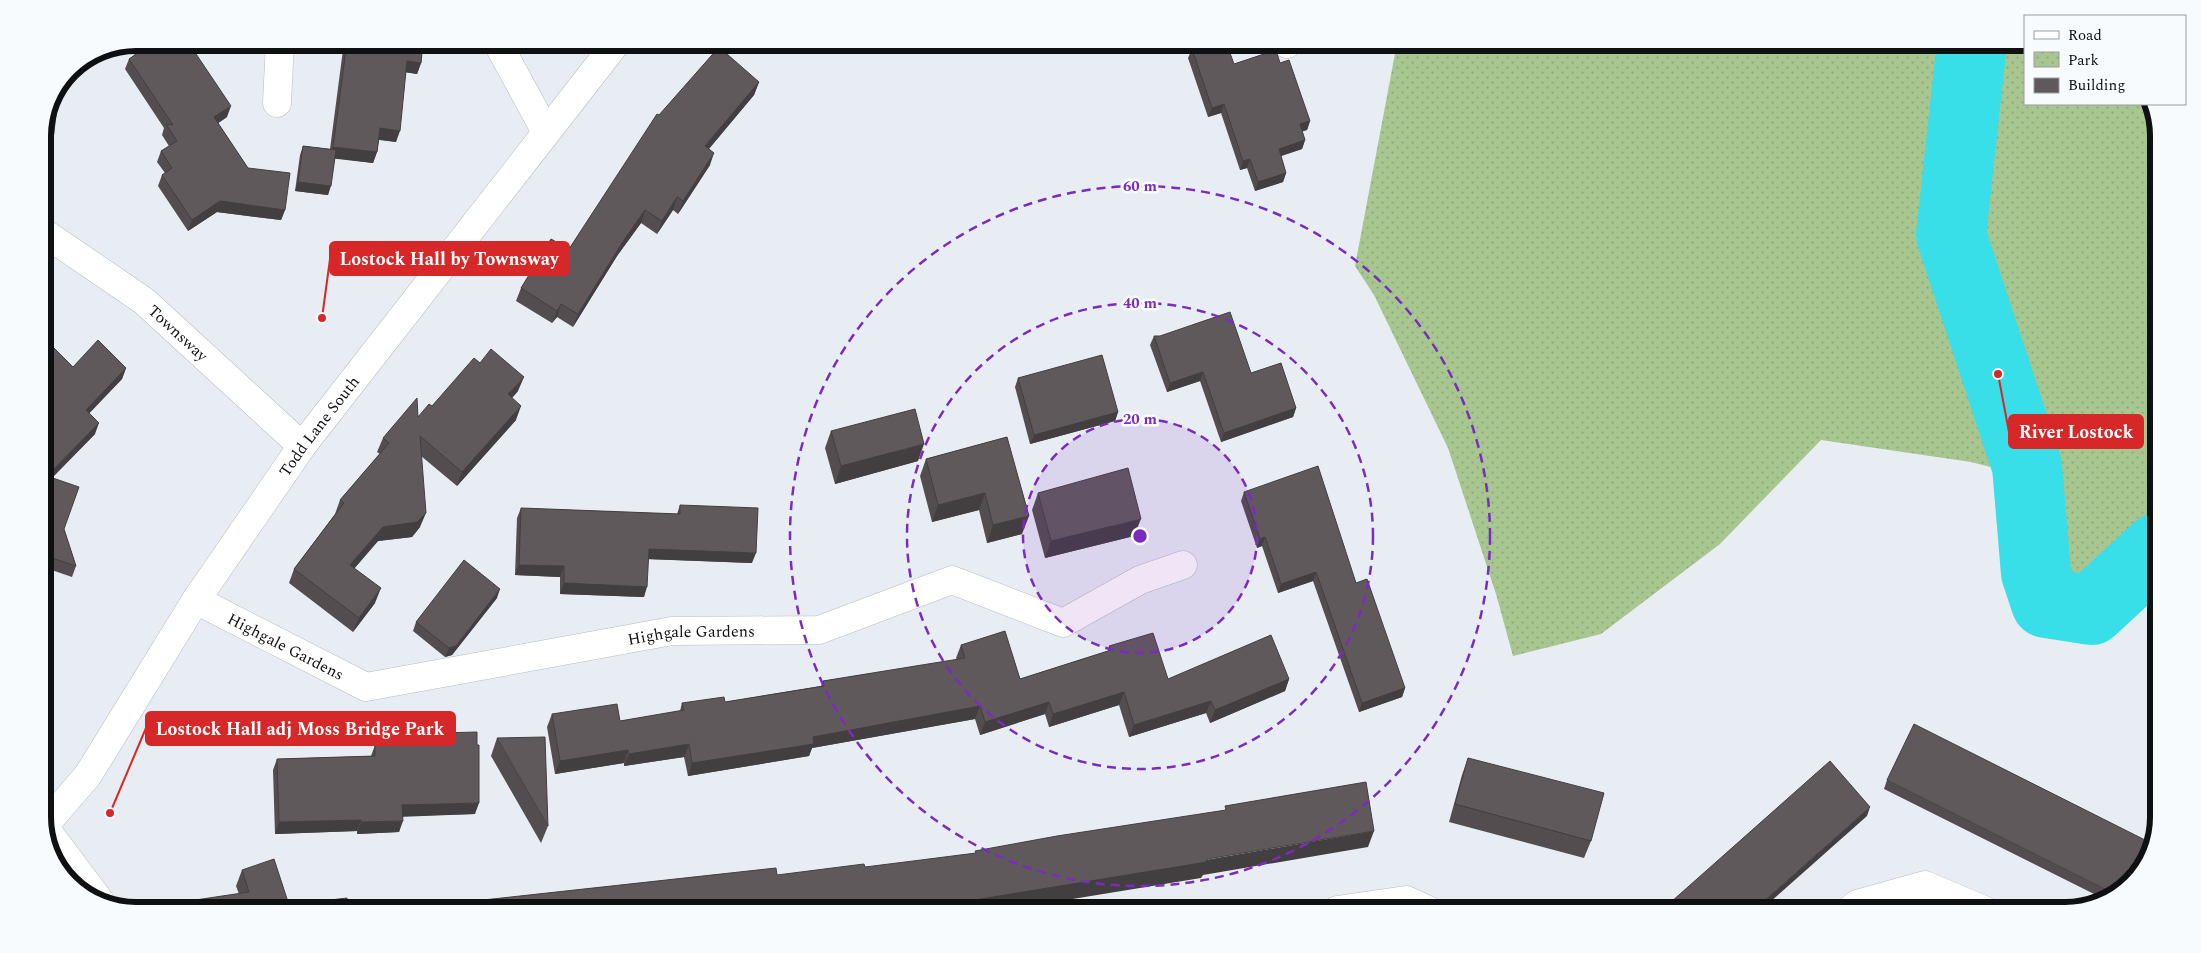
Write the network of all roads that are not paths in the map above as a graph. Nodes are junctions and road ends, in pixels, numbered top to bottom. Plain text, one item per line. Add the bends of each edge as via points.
1 (280, 51) edge
2 (502, 51) edge
3 (610, 51) edge
4 (277, 102) dead end
5 (546, 132) junction
6 (51, 237) edge
7 (302, 446) junction
8 (1182, 565) dead end
9 (196, 600) junction
10 (51, 819) edge
11 (56, 842) edge
12 (89, 887) edge
13 (1392, 902) edge
14 (1410, 902) edge
15 (1864, 902) edge
16 (1965, 902) edge

1 - 4 street
2 - 5 street
3 - 5 street, Todd Lane South
5 - 7 street, Todd Lane South
6 - 7 street, Townsway via 144,301
7 - 9 street, Todd Lane South
8 - 9 street, Highgale Gardens via 1140,580 1063,623 952,580 819,630 672,631 366,687
9 - 10 street, Todd Lane South via 88,775
11 - 12 street
13 - 14 street
15 - 16 street via 1925,885

